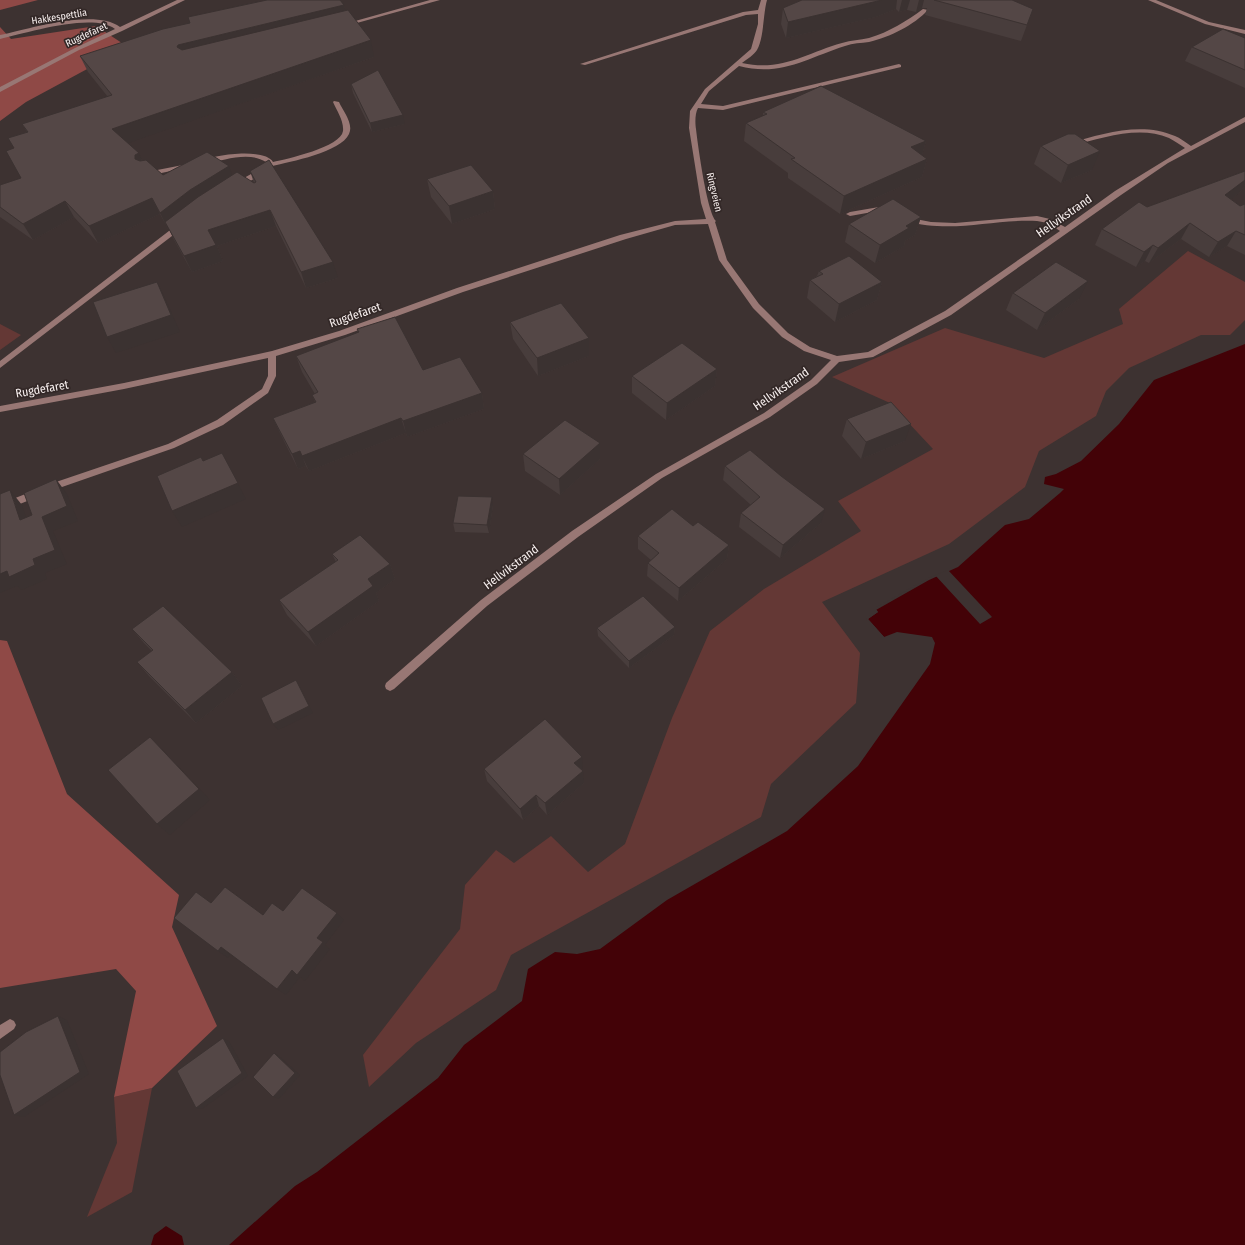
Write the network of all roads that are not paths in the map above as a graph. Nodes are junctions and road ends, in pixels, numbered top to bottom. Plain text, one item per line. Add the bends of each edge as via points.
1 (182, 0) edge
2 (437, 0) edge
3 (764, 0) edge
4 (1151, 0) edge
5 (925, 10) dead end
6 (761, 12) junction
7 (338, 27) edge
8 (120, 30) junction
9 (1245, 32) edge
10 (0, 36) edge
11 (582, 64) dead end
12 (738, 64) junction
13 (899, 66) dead end
14 (0, 90) edge
15 (336, 102) dead end
16 (697, 106) junction
17 (1245, 119) edge
18 (1062, 146) edge
19 (1190, 148) junction
20 (201, 163) edge
21 (193, 165) edge
22 (270, 165) junction
23 (147, 174) edge
24 (232, 190) edge
25 (850, 214) dead end
26 (189, 220) edge
27 (712, 221) junction
28 (1064, 230) junction
29 (272, 354) junction
30 (837, 359) junction
31 (0, 365) edge
32 (0, 409) edge
33 (0, 508) edge
34 (390, 686) dead end

1 - 8 street, Rugdefaret
2 - 7 street
3 - 6 street, Ringveien
4 - 9 street via 1207,23
5 - 12 street via 892,32 849,43 802,61 762,68
6 - 11 street via 745,12
6 - 12 street, Ringveien via 761,24 754,50
8 - 10 street, Hakkespettlia via 102,21 85,21
8 - 14 street, Rugdefaret via 77,49
12 - 16 street, Ringveien via 707,90
13 - 16 street via 723,108
15 - 22 street via 346,127 346,134 341,140 320,150
16 - 27 street, Ringveien via 693,111 692,128 705,203
17 - 19 street, Hellvikstrand
18 - 19 street via 1107,135 1155,132 1172,137
19 - 28 street, Hellvikstrand
20 - 22 street via 253,155 266,158
21 - 23 street
22 - 24 street
25 - 28 street via 879,209 917,222 937,225 1041,219
26 - 31 street
27 - 29 street, Rugdefaret via 675,223 616,240 460,290 342,333
27 - 30 street, Ringveien via 723,260 756,306 785,335 807,350
28 - 30 street, Hellvikstrand via 948,313 870,355
29 - 32 street, Rugdefaret via 124,386
29 - 33 street via 273,377 266,390 216,426 147,455 66,482
30 - 34 street, Hellvikstrand via 814,382 767,415 659,476 574,534 484,603

